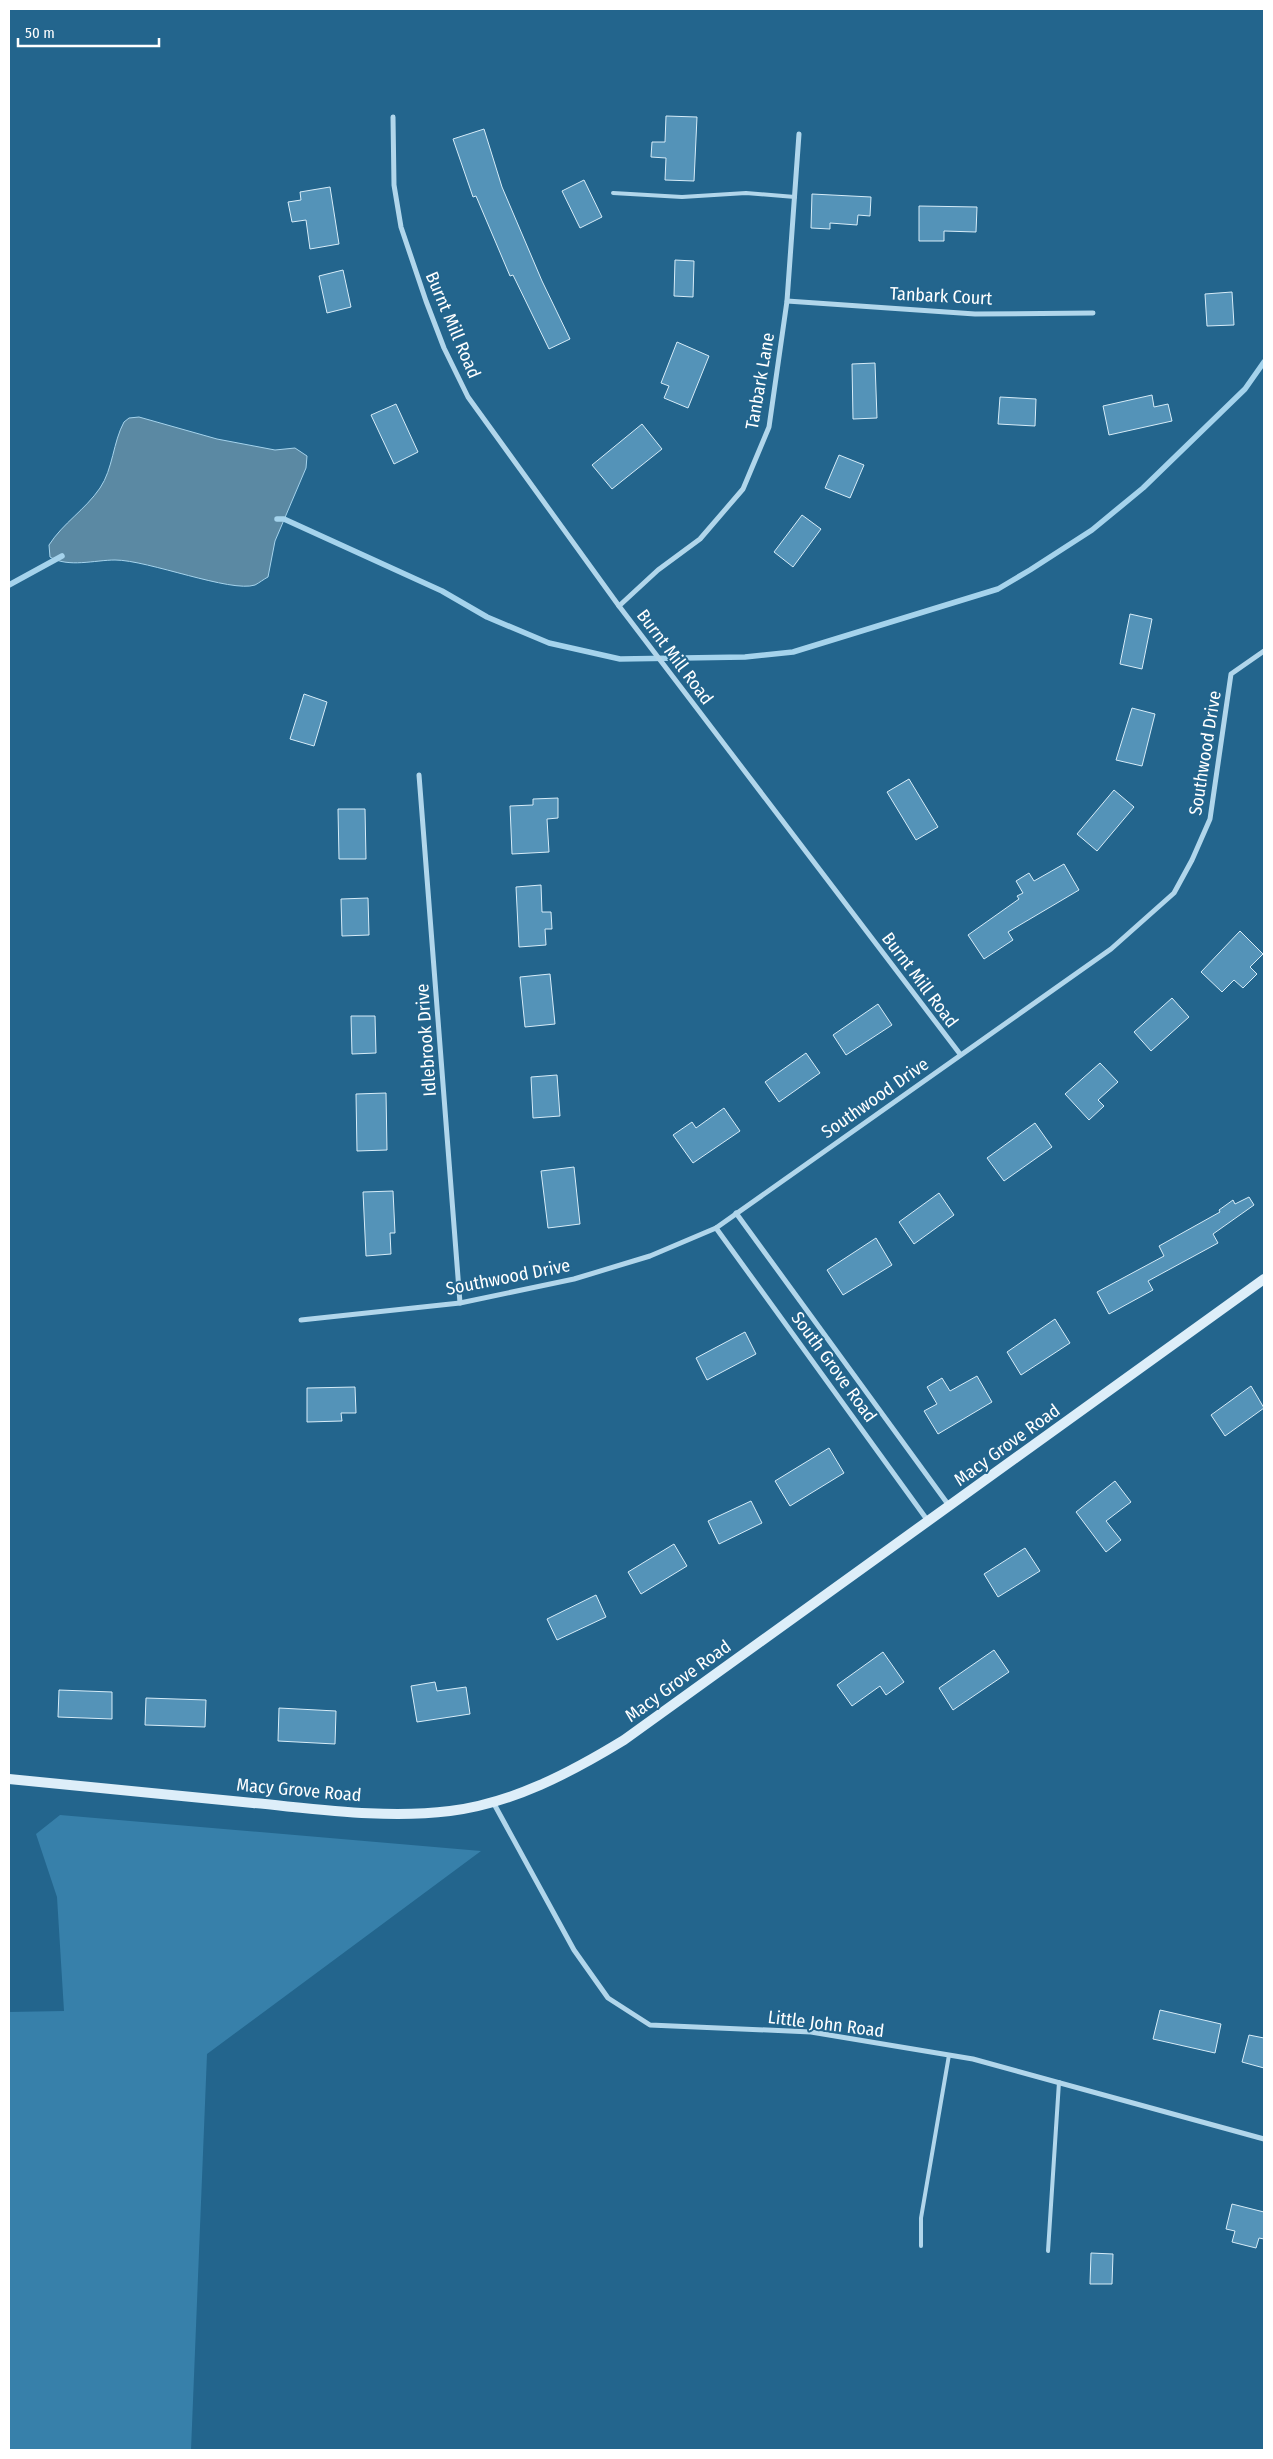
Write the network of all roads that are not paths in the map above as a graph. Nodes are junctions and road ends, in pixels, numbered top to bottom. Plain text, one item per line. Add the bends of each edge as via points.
1 (393, 117) dead end
2 (799, 134) dead end
3 (613, 193) dead end
4 (795, 196) junction
5 (788, 301) junction
6 (1093, 313) dead end
7 (619, 606) junction
8 (1264, 651) edge
9 (419, 775) dead end
10 (960, 1054) junction
11 (736, 1212) junction
12 (716, 1228) junction
13 (1264, 1280) edge
14 (460, 1303) junction
15 (301, 1320) dead end
16 (950, 1507) junction
17 (930, 1522) junction
18 (9, 1779) edge
19 (492, 1802) junction
20 (949, 2055) junction
21 (1059, 2082) junction
22 (1264, 2139) edge
23 (921, 2246) dead end
24 (1048, 2251) dead end

1 - 7 street, Burnt Mill Road via 394,185 401,227 444,348 468,397
2 - 4 street, Tanbark Lane
3 - 4 lane
4 - 5 street, Tanbark Lane
5 - 6 street, Tanbark Court via 975,314
5 - 7 street, Tanbark Lane via 769,427 743,489 700,539 658,570
7 - 10 street, Burnt Mill Road
8 - 10 street, Southwood Drive via 1231,674 1210,819 1174,893 1111,949
9 - 14 street, Idlebrook Drive
10 - 11 street, Southwood Drive
11 - 12 street, Southwood Drive
11 - 16 street, South Grove Road
12 - 14 street, Southwood Drive via 650,1256 574,1279
12 - 17 street, South Grove Road
13 - 16 main road, Macy Grove Road
14 - 15 street, Southwood Drive
16 - 17 main road, Macy Grove Road
17 - 19 main road, Macy Grove Road via 624,1740 557,1778
18 - 19 main road, Macy Grove Road via 330,1811 450,1811
19 - 20 street, Little John Road via 574,1950 608,1998 650,2025 811,2032
20 - 21 street, Little John Road
20 - 23 lane via 921,2218
21 - 22 street, Little John Road
21 - 24 lane

